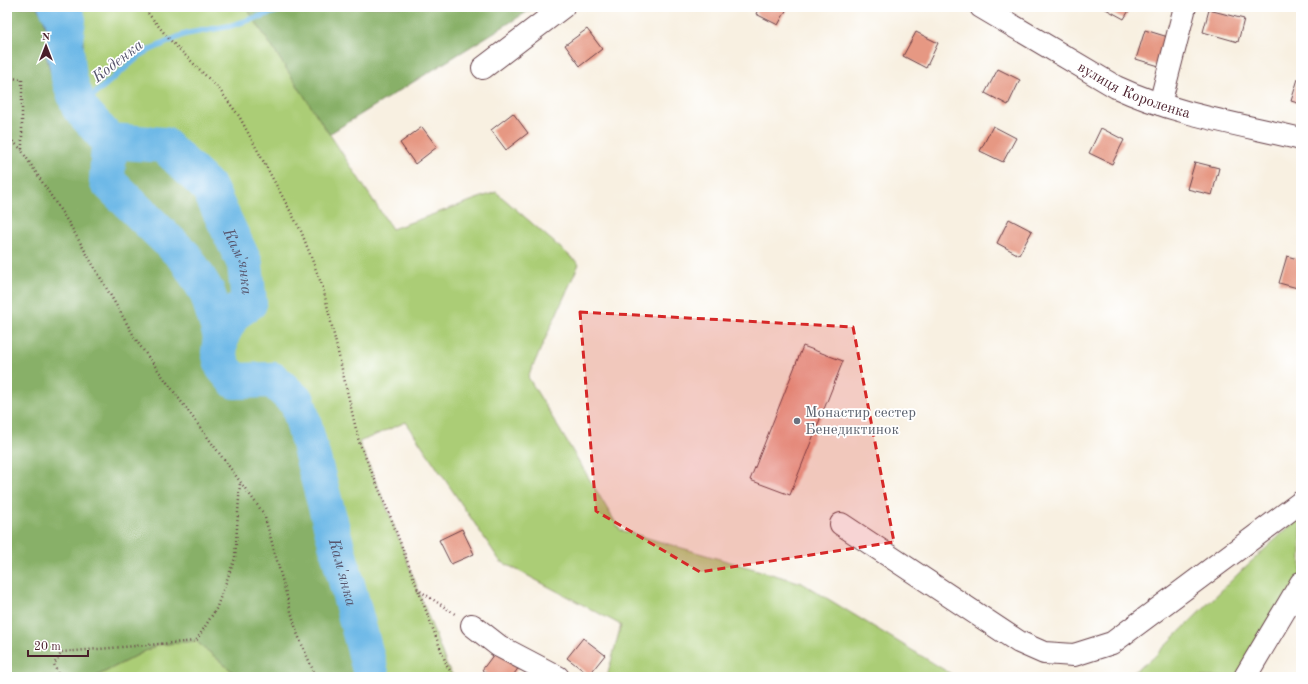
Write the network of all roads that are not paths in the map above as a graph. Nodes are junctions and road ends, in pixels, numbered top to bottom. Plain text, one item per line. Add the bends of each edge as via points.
1 (563, 7) edge
2 (981, 7) edge
3 (1185, 7) edge
4 (483, 68) dead end
5 (1160, 104) junction
6 (1301, 139) edge
7 (1301, 502) edge
8 (841, 524) dead end
9 (1301, 583) edge
10 (472, 625) road end
11 (558, 677) edge
12 (1244, 677) edge

1 - 4 street
2 - 5 street, вулиця Короленка via 1116,87
3 - 5 street
5 - 6 street, вулиця Короленка
7 - 8 street via 1112,643 1074,655 1044,653 1019,642
9 - 12 street
10 - 11 street via 499,646

